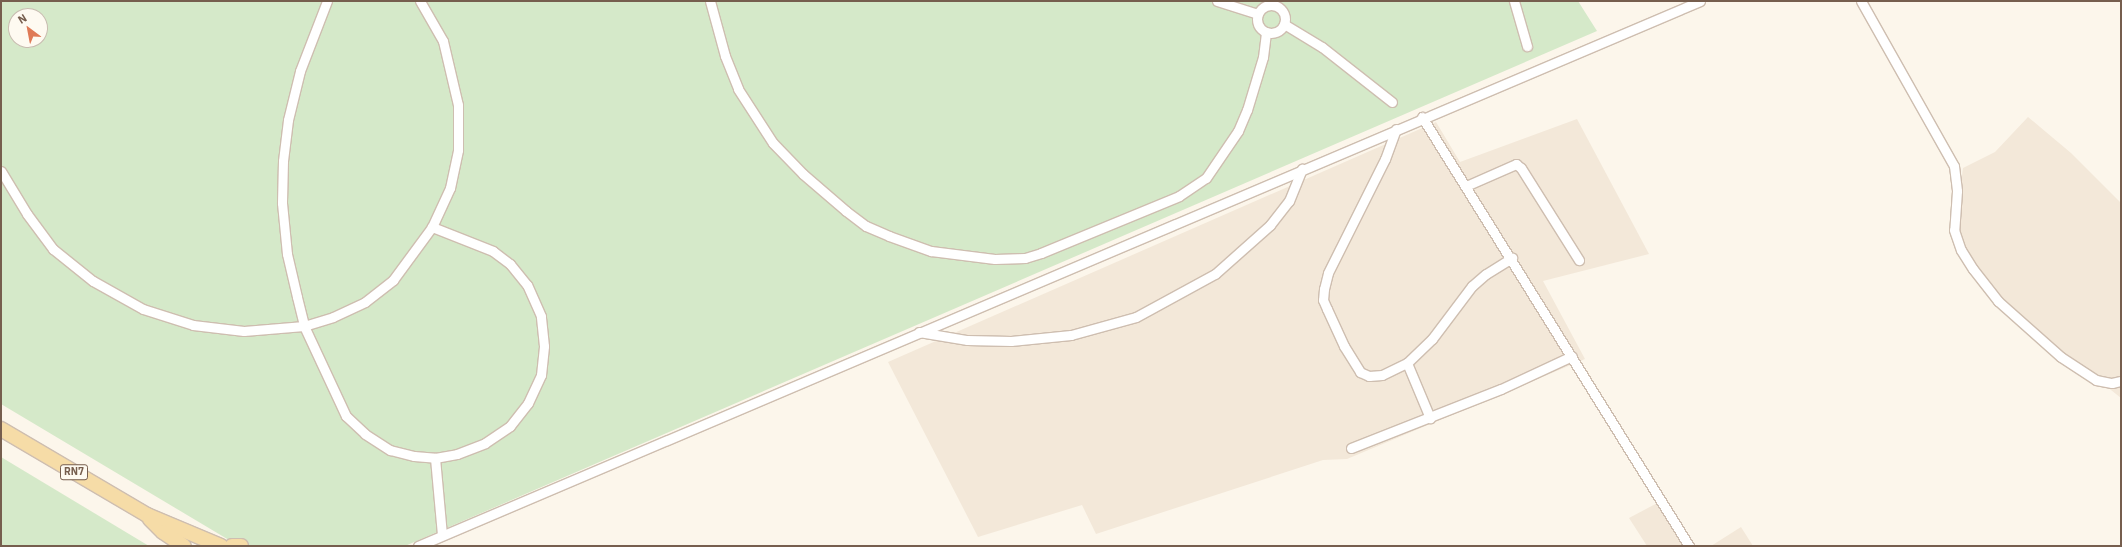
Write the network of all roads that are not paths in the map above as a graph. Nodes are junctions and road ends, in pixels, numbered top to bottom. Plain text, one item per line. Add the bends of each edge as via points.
1 (327, 1) edge
2 (420, 1) edge
3 (710, 1) edge
4 (1217, 1) edge
5 (1514, 1) edge
6 (1700, 1) edge
7 (1861, 1) edge
8 (1271, 3) edge
9 (1258, 14) junction
10 (1284, 24) junction
11 (1266, 32) junction
12 (1526, 46) dead end
13 (1392, 102) dead end
14 (1422, 117) junction
15 (1396, 129) junction
16 (1302, 169) junction
17 (1, 171) edge
18 (1466, 186) junction
19 (432, 227) junction
20 (1512, 258) junction
21 (1579, 260) dead end
22 (304, 326) junction
23 (920, 332) junction
24 (1572, 356) junction
25 (1408, 363) junction
26 (2121, 381) edge
27 (1430, 418) junction
28 (1, 429) edge
29 (1351, 448) dead end
30 (435, 458) junction
31 (146, 516) junction
32 (442, 535) junction
33 (184, 546) edge
34 (221, 546) edge
35 (232, 546) edge
36 (241, 546) edge
37 (418, 546) edge
38 (1689, 546) edge

1 - 22 street via 300,71 288,120 283,161 282,203 287,254
2 - 19 street via 443,41 458,106 458,150 450,188
3 - 11 street via 725,56 738,89 773,143 803,174 866,226 930,251 995,259 1025,258 1041,253 1180,196 1206,178 1234,137 1247,110 1263,57
4 - 9 street
5 - 12 street
6 - 14 street
7 - 26 street via 1954,166 1957,191 1954,230 1961,250 1973,269 1998,301 2061,357 2096,380 2112,383
8 - 9 street
8 - 10 street via 1281,10
9 - 11 street via 1258,24
10 - 11 street via 1278,30
10 - 13 street via 1322,47
14 - 15 street
14 - 18 street
15 - 16 street
15 - 25 street via 1385,158 1328,273 1323,300 1344,346 1360,372 1369,376 1382,375
16 - 23 street
16 - 23 street via 1289,202 1270,225 1215,274 1136,316 1071,335 1011,341 967,340
17 - 22 street via 27,214 53,249 92,282 143,309 193,325 244,331
18 - 20 street
18 - 21 street via 1516,164 1522,168
19 - 22 street via 393,280 365,302 333,317
19 - 30 street via 493,251 510,264 527,285 541,316 544,346 541,375 528,403 510,426 485,443 457,454
20 - 24 street
20 - 25 street via 1472,286 1432,339
22 - 30 street via 346,416 365,434 390,450
23 - 32 street
24 - 27 street
24 - 38 street
25 - 27 street
27 - 29 street
28 - 31 main road, RN7
30 - 32 street
31 - 33 main road, RN7 via 163,532
31 - 34 main road, RN7
32 - 37 street
35 - 36 main road

